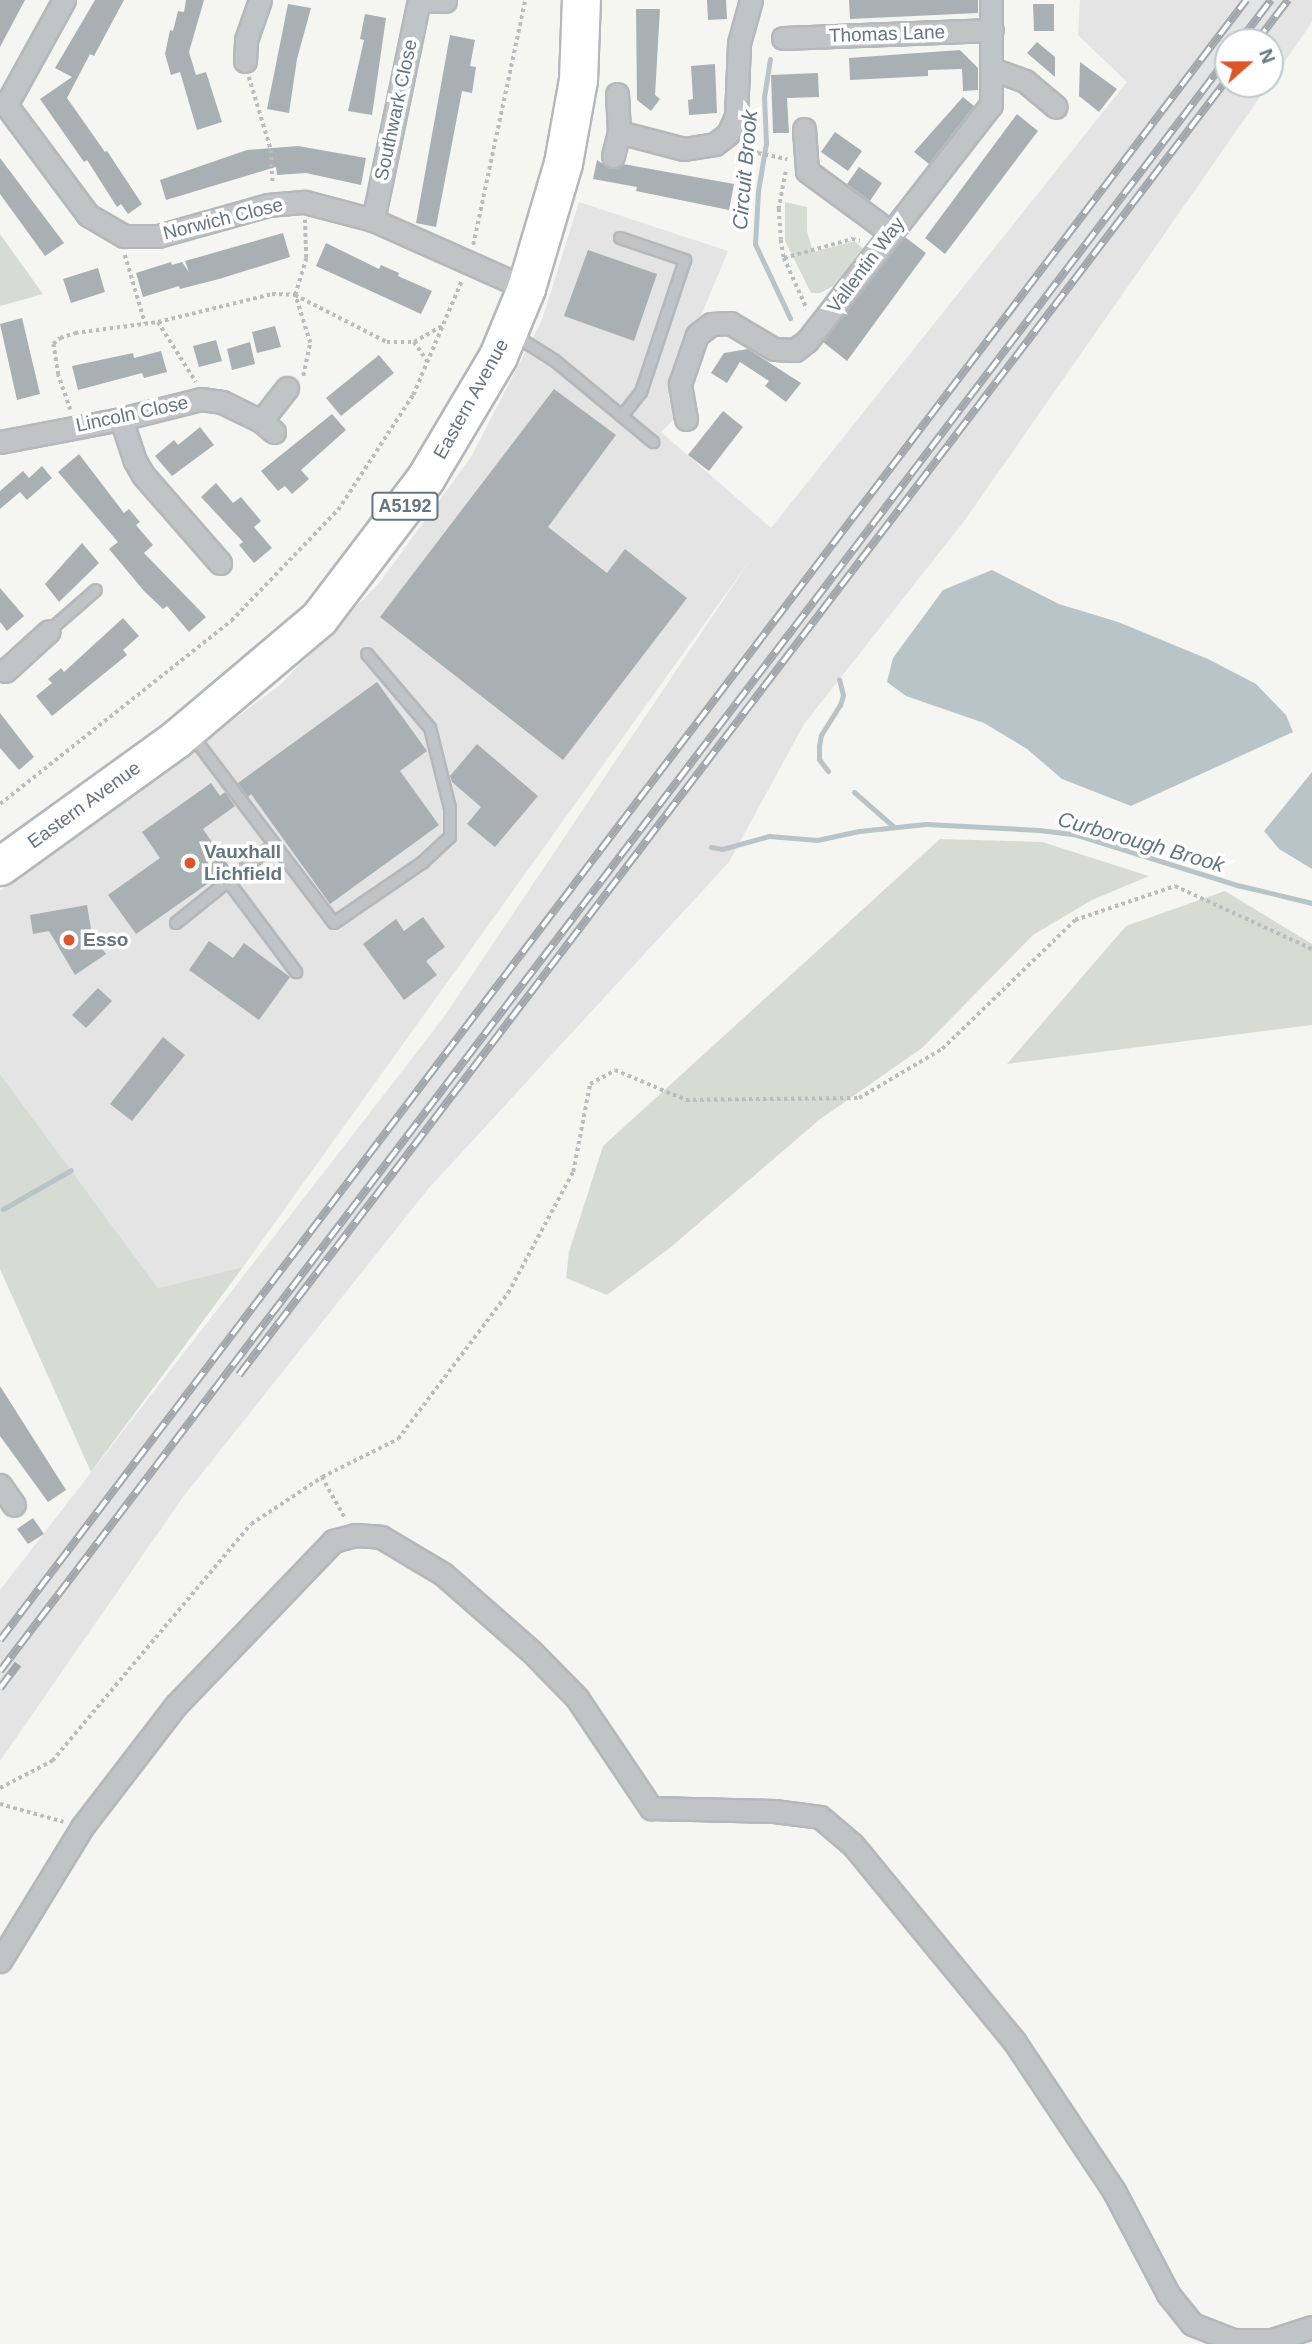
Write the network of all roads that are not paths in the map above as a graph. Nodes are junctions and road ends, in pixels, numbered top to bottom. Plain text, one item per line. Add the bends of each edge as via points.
1 (64, 0) edge
2 (260, 0) edge
3 (419, 0) edge
4 (581, 0) edge
5 (751, 0) edge
6 (991, 0) edge
7 (445, 1) edge
8 (992, 30) junction
9 (783, 38) dead end
10 (240, 46) road end
11 (992, 69) junction
12 (617, 94) dead end
13 (3, 104) edge
14 (1056, 107) dead end
15 (804, 129) dead end
16 (619, 132) junction
17 (613, 156) dead end
18 (373, 220) junction
19 (890, 232) junction
20 (620, 237) dead end
21 (526, 288) junction
22 (508, 332) junction
23 (287, 388) road end
24 (622, 416) junction
25 (121, 419) junction
26 (686, 419) dead end
27 (0, 442) edge
28 (653, 442) dead end
29 (206, 557) dead end
30 (96, 590) dead end
31 (49, 631) joint
32 (367, 654) dead end
33 (7, 673) edge
34 (187, 729) junction
35 (274, 845) junction
36 (0, 866) edge
37 (228, 881) junction
38 (176, 923) dead end
39 (296, 972) dead end
40 (0, 1485) edge
41 (14, 1505) dead end
42 (0, 1961) edge
43 (1312, 2327) edge

1 - 13 street
2 - 10 street
3 - 7 street, Southwark Close
3 - 18 street, Southwark Close
4 - 21 highway, Eastern Avenue / A5192 via 578,80 563,163
5 - 16 street via 739,43 736,117 728,134 715,144 684,149
6 - 8 street, Vallentin Way
8 - 9 street, Thomas Lane
8 - 11 street, Vallentin Way
11 - 14 street via 1025,81
11 - 19 street, Vallentin Way via 991,105
12 - 16 street
13 - 18 street, Norwich Close via 88,215 124,236 158,236 268,205 305,202
15 - 19 street via 807,171
16 - 17 street
18 - 21 street, Norwich Close
19 - 26 street, Vallentin Way via 817,329 795,350 774,349 730,323 711,324 697,335 680,384
20 - 24 lane via 685,260 641,392
21 - 22 highway, Eastern Avenue / A5192
22 - 24 lane via 554,360
22 - 34 highway, Eastern Avenue / A5192 via 425,479 319,618
23 - 25 street, Lincoln Close via 267,426 222,402 201,399
24 - 28 lane
25 - 27 street, Lincoln Close
25 - 29 street via 143,475
30 - 31 lane
31 - 33 street
32 - 35 lane via 430,729 450,807 450,837 422,863 334,923
34 - 35 lane
34 - 36 highway, Eastern Avenue / A5192
35 - 37 lane
37 - 38 lane
37 - 39 lane
40 - 41 street
42 - 43 street via 82,1827 176,1705 333,1541 355,1535 382,1537 443,1574 578,1698 651,1808 774,1811 820,1817 853,1845 1014,2041 1114,2191 1168,2294 1192,2324 1233,2340 1272,2340

